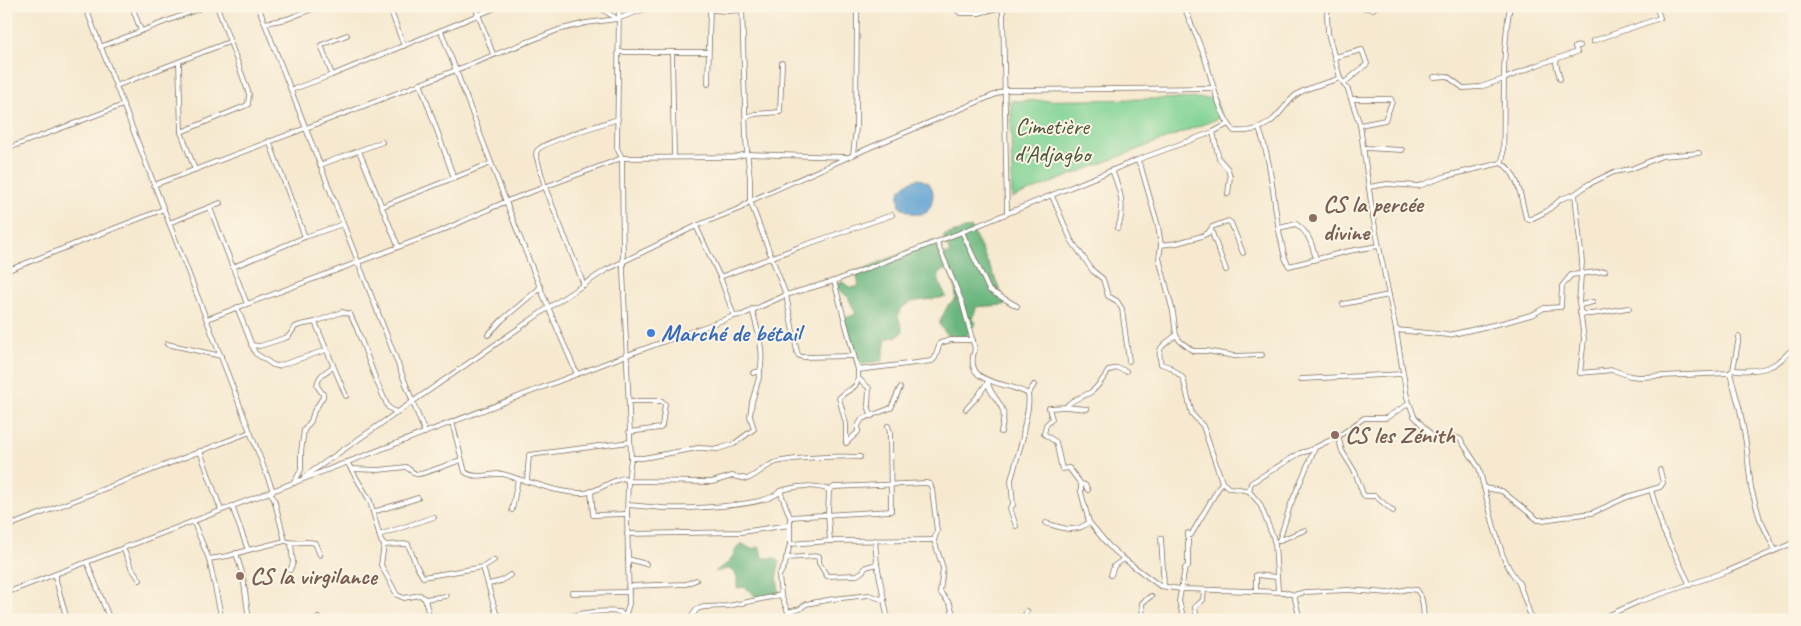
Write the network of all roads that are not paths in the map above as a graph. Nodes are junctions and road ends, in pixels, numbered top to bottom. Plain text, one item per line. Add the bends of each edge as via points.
1 (85, 6) edge
2 (132, 6) edge
3 (206, 6) edge
4 (217, 6) edge
5 (258, 6) edge
6 (320, 6) edge
7 (389, 6) edge
8 (475, 6) edge
9 (500, 6) edge
10 (600, 6) edge
11 (619, 6) edge
12 (653, 6) edge
13 (857, 6) edge
14 (957, 6) edge
15 (1184, 6) edge
16 (1329, 6) edge
17 (1354, 6) edge
18 (1376, 6) edge
19 (1510, 6) edge
20 (1656, 6) edge
21 (710, 8) edge
22 (742, 8) edge
23 (478, 15) junction
24 (618, 19) junction
25 (265, 23) junction
26 (142, 31) junction
27 (441, 31) junction
28 (347, 35) dead end
29 (1593, 41) dead end
30 (229, 42) junction
31 (404, 46) junction
32 (1580, 46) dead end
33 (100, 47) junction
34 (618, 52) junction
35 (708, 52) junction
36 (672, 53) junction
37 (493, 54) junction
38 (1336, 57) junction
39 (1557, 59) junction
40 (179, 62) junction
41 (782, 63) dead end
42 (456, 69) junction
43 (332, 75) junction
44 (1434, 77) dead end
45 (1340, 78) junction
46 (1504, 79) junction
47 (1560, 79) dead end
48 (420, 83) junction
49 (1344, 83) junction
50 (708, 84) dead end
51 (116, 86) junction
52 (1214, 88) junction
53 (291, 90) junction
54 (1006, 90) junction
55 (1351, 99) junction
56 (123, 104) junction
57 (746, 117) junction
58 (618, 118) junction
59 (1228, 124) junction
60 (1360, 125) junction
61 (306, 127) junction
62 (1259, 129) junction
63 (181, 132) junction
64 (1213, 132) junction
65 (269, 142) junction
66 (382, 142) dead end
67 (1364, 148) junction
68 (6, 149) edge
69 (1402, 150) dead end
70 (359, 151) junction
71 (1699, 153) dead end
72 (747, 154) junction
73 (853, 155) junction
74 (674, 157) junction
75 (848, 157) junction
76 (622, 158) junction
77 (1137, 160) junction
78 (491, 163) junction
79 (1502, 163) junction
80 (320, 165) junction
81 (195, 170) junction
82 (1112, 170) junction
83 (454, 178) junction
84 (154, 185) junction
85 (545, 187) junction
86 (1369, 187) junction
87 (1228, 194) dead end
88 (1575, 194) junction
89 (1052, 196) junction
90 (506, 201) junction
91 (750, 201) junction
92 (220, 203) dead end
93 (383, 206) junction
94 (210, 208) junction
95 (164, 209) junction
96 (1008, 212) junction
97 (892, 215) dead end
98 (169, 222) junction
99 (343, 224) junction
100 (696, 226) junction
101 (1118, 228) dead end
102 (1279, 228) junction
103 (1211, 230) junction
104 (962, 232) junction
105 (306, 237) junction
106 (937, 242) junction
107 (1161, 244) junction
108 (398, 246) junction
109 (1378, 246) junction
110 (1242, 253) dead end
111 (773, 257) junction
112 (1316, 259) junction
113 (358, 261) junction
114 (623, 262) junction
115 (233, 266) junction
116 (1226, 270) dead end
117 (6, 271) edge
118 (1605, 271) dead end
119 (1581, 273) junction
120 (720, 277) junction
121 (834, 281) junction
122 (584, 285) junction
123 (541, 287) junction
124 (786, 295) junction
125 (1388, 295) junction
126 (1593, 302) dead end
127 (247, 304) junction
128 (1343, 304) dead end
129 (1580, 305) junction
130 (1018, 306) dead end
131 (237, 307) junction
132 (548, 308) junction
133 (1629, 308) dead end
134 (752, 309) junction
135 (1580, 313) junction
136 (734, 316) junction
137 (207, 319) junction
138 (315, 322) junction
139 (1396, 330) junction
140 (488, 335) dead end
141 (1176, 335) junction
142 (1739, 337) dead end
143 (973, 340) junction
144 (167, 344) dead end
145 (1795, 345) edge
146 (251, 346) junction
147 (326, 350) junction
148 (1262, 355) dead end
149 (221, 356) junction
150 (627, 356) junction
151 (853, 356) junction
152 (1129, 361) dead end
153 (333, 367) junction
154 (858, 370) junction
155 (1126, 370) dead end
156 (760, 371) junction
157 (1732, 371) junction
158 (753, 373) dead end
159 (577, 374) junction
160 (1403, 374) junction
161 (858, 378) junction
162 (1301, 379) dead end
163 (987, 382) junction
164 (1034, 385) dead end
165 (900, 388) dead end
166 (1028, 394) junction
167 (346, 396) dead end
168 (629, 400) junction
169 (413, 402) junction
170 (1408, 404) junction
171 (388, 407) junction
172 (1066, 407) junction
173 (1087, 409) dead end
174 (966, 410) dead end
175 (397, 413) junction
176 (872, 416) junction
177 (388, 418) junction
178 (452, 422) junction
179 (888, 426) dead end
180 (250, 432) junction
181 (629, 432) junction
182 (1001, 432) dead end
183 (425, 433) junction
184 (1338, 436) junction
185 (630, 442) junction
186 (1315, 448) junction
187 (200, 451) junction
188 (631, 458) junction
189 (860, 458) dead end
190 (461, 460) junction
191 (347, 462) junction
192 (351, 469) junction
193 (1660, 470) dead end
194 (518, 479) junction
195 (300, 480) junction
196 (527, 481) junction
197 (628, 481) junction
198 (1222, 482) junction
199 (294, 483) junction
200 (1251, 483) junction
201 (891, 484) junction
202 (1081, 484) junction
203 (1484, 488) junction
204 (1239, 489) junction
205 (830, 490) junction
206 (1088, 490) dead end
207 (1651, 490) junction
208 (272, 491) junction
209 (591, 491) junction
210 (780, 491) junction
211 (1249, 491) junction
212 (418, 498) dead end
213 (6, 503) edge
214 (628, 505) junction
215 (232, 506) junction
216 (221, 510) junction
217 (512, 510) dead end
218 (1393, 511) dead end
219 (373, 512) junction
220 (627, 514) junction
221 (828, 514) junction
222 (434, 517) dead end
223 (790, 517) junction
224 (193, 521) junction
225 (1089, 522) junction
226 (1046, 523) dead end
227 (14, 525) junction
228 (790, 525) junction
229 (1016, 526) dead end
230 (6, 527) edge
231 (1306, 530) dead end
232 (627, 534) junction
233 (379, 535) junction
234 (1161, 538) dead end
235 (875, 540) junction
236 (934, 540) junction
237 (285, 541) junction
238 (830, 541) junction
239 (1795, 542) edge
240 (1277, 543) junction
241 (291, 544) junction
242 (790, 544) junction
243 (384, 545) junction
244 (123, 548) junction
245 (248, 550) junction
246 (1775, 550) junction
247 (236, 554) junction
248 (320, 555) dead end
249 (786, 558) junction
250 (208, 559) junction
251 (628, 559) junction
252 (1124, 559) junction
253 (494, 560) dead end
254 (88, 562) junction
255 (646, 564) dead end
256 (877, 564) junction
257 (482, 567) junction
258 (290, 570) dead end
259 (56, 574) junction
260 (510, 575) dead end
261 (1111, 575) dead end
262 (1276, 577) junction
263 (140, 580) dead end
264 (696, 580) dead end
265 (489, 584) junction
266 (1690, 585) junction
267 (628, 586) junction
268 (1164, 586) junction
269 (1181, 589) junction
270 (1204, 590) junction
271 (1256, 591) junction
272 (628, 592) junction
273 (1278, 592) junction
274 (6, 593) edge
275 (572, 593) dead end
276 (1294, 595) junction
277 (446, 596) dead end
278 (781, 596) junction
279 (1150, 596) dead end
280 (425, 599) junction
281 (884, 600) junction
282 (1027, 611) dead end
283 (788, 612) junction
284 (109, 618) edge
285 (430, 618) edge
286 (624, 618) edge
287 (67, 620) edge
288 (101, 620) edge
289 (222, 620) edge
290 (249, 620) edge
291 (315, 620) edge
292 (319, 620) edge
293 (424, 620) edge
294 (498, 620) edge
295 (558, 620) edge
296 (689, 620) edge
297 (788, 620) edge
298 (888, 620) edge
299 (955, 620) edge
300 (1022, 620) edge
301 (1143, 620) edge
302 (1184, 620) edge
303 (1197, 620) edge
304 (1300, 620) edge
305 (1424, 620) edge
306 (1532, 620) edge
307 (1598, 620) edge

1 - 33 street
2 - 26 street
3 - 26 street
4 - 30 street
5 - 25 street
6 - 25 street
7 - 31 street
8 - 23 street
9 - 23 street
10 - 24 street
11 - 24 street
12 - 24 street
13 - 73 street
14 - 54 street via 960,13 998,8 1003,11
15 - 52 street
16 - 38 street via 1328,33
17 - 18 street via 1373,9
19 - 46 street
20 - 29 street via 1660,18
21 - 22 street via 728,11
21 - 35 street
22 - 57 street
23 - 27 street
23 - 37 street
24 - 34 street
24 - 37 street via 571,26
25 - 53 street
26 - 33 street
27 - 31 street
27 - 42 street
28 - 43 street via 320,45
30 - 40 street
30 - 63 street via 249,94 248,105
31 - 43 street
32 - 39 street via 1575,47 1578,52
33 - 51 street
34 - 36 street
34 - 58 street
35 - 36 street
35 - 50 street
36 - 74 street
37 - 42 street
38 - 45 street
38 - 49 street via 1362,50 1365,54 1367,64
39 - 46 street
39 - 47 street
40 - 51 street
40 - 63 street
41 - 57 street via 780,112
42 - 48 street
42 - 78 street
43 - 53 street
44 - 46 street via 1447,76 1466,89
45 - 49 street
45 - 62 street via 1298,94
46 - 79 street
48 - 61 street
48 - 83 street
49 - 55 street
51 - 56 street
52 - 54 street
52 - 59 street
53 - 61 street
54 - 73 street
54 - 96 street
55 - 60 street
55 - 60 street via 1391,99 1385,120
56 - 68 street
56 - 84 street
57 - 72 street
58 - 76 street via 617,148
58 - 85 street via 540,148 536,155
59 - 62 street via 1234,132
59 - 64 street
60 - 67 street
61 - 65 street
61 - 80 street
62 - 102 street via 1266,146
63 - 81 street
64 - 77 street
64 - 87 street via 1219,159 1230,177
65 - 81 street
65 - 105 street
66 - 70 street
67 - 69 street
67 - 86 street
70 - 80 street
70 - 93 street
71 - 88 street via 1658,157 1609,174
72 - 74 street
72 - 75 street
72 - 91 street
73 - 75 street
74 - 76 street
75 - 91 street
76 - 85 street
76 - 114 street
77 - 82 street
77 - 107 street via 1142,167
78 - 83 street
78 - 90 street
79 - 86 street via 1452,174 1418,186 1387,184
79 - 88 street via 1514,176 1529,220 1561,199
80 - 99 street
81 - 84 street
82 - 89 street
82 - 101 street via 1123,212
83 - 93 street
84 - 95 street
85 - 90 street
85 - 122 street
86 - 109 street
88 - 119 street
89 - 96 street
89 - 152 street via 1072,243 1103,278 1108,296 1122,309
90 - 108 street via 441,231
90 - 123 street
91 - 100 street via 741,208
91 - 111 street
92 - 94 street
93 - 108 street
94 - 98 street
94 - 115 street
95 - 98 street
95 - 117 street
96 - 104 street
97 - 111 street
98 - 137 street
99 - 105 street
99 - 113 street
100 - 114 street
100 - 120 street
102 - 112 street via 1296,224 1305,230
102 - 112 street via 1289,266
103 - 107 street via 1190,240
103 - 110 street via 1230,221
103 - 116 street
104 - 106 street
104 - 130 street via 989,290
105 - 115 street
106 - 121 street
106 - 143 street via 962,302
107 - 141 street via 1159,258
108 - 113 street
109 - 112 street
109 - 125 street
111 - 120 street
111 - 124 street
113 - 127 street
113 - 169 street
114 - 122 street
114 - 150 street
115 - 127 street
118 - 119 street
119 - 129 street
119 - 139 street via 1570,276 1562,286 1561,307 1544,308 1506,322 1449,335
120 - 136 street
121 - 124 street
121 - 151 street
122 - 132 street
123 - 132 street
123 - 140 street
124 - 134 street
124 - 151 street via 798,356
125 - 128 street
125 - 139 street
126 - 129 street
127 - 131 street
129 - 135 street
131 - 137 street
131 - 146 street
132 - 159 street
132 - 169 street
133 - 135 street via 1587,316
134 - 136 street
134 - 156 street via 760,342
135 - 157 street via 1584,339 1580,374 1614,370 1639,377
136 - 150 street
137 - 149 street
138 - 146 street via 295,327 285,338
138 - 147 street
138 - 171 street via 342,312 350,314
139 - 160 street
141 - 148 street via 1193,351 1234,356
141 - 198 street via 1161,346 1161,364 1183,378 1192,414 1203,426
142 - 157 street
143 - 154 street via 940,343 932,361
143 - 163 street via 975,369
144 - 149 street
145 - 157 street via 1776,364 1751,371
146 - 147 street via 255,353 276,366
147 - 153 street
149 - 180 street
150 - 159 street
150 - 168 street
151 - 154 street
153 - 167 street
153 - 199 street via 318,381 323,397 304,430 301,470
154 - 161 street
155 - 172 street via 1109,370 1097,387
156 - 158 street
156 - 188 street via 750,416 754,429 734,444 718,449 698,448
157 - 246 street via 1751,488 1760,519
159 - 178 street
160 - 162 street
160 - 170 street
161 - 176 street via 869,388
161 - 176 street via 855,388 839,398 846,424 846,442 858,432 862,419
163 - 166 street
163 - 174 street
163 - 182 street via 1003,410
164 - 166 street
165 - 176 street via 891,408
166 - 229 street via 1027,421 1012,480 1013,505 1010,508
168 - 181 street
168 - 181 street via 662,401 665,404 660,428
169 - 175 street
169 - 183 street
170 - 184 street via 1386,418 1364,418
170 - 203 street via 1414,416 1435,439 1452,436 1463,442 1479,468
171 - 175 street
171 - 177 street
172 - 173 street
172 - 202 street via 1049,408 1052,418 1044,434 1056,442 1062,468 1070,468
175 - 177 street
177 - 195 street
178 - 183 street
178 - 190 street
179 - 201 street
180 - 187 street
180 - 208 street
181 - 185 street
183 - 191 street
184 - 186 street
184 - 218 street via 1363,494 1375,496
185 - 188 street
185 - 196 street via 529,455
186 - 200 street via 1300,453
186 - 240 street
187 - 216 street
187 - 227 street
188 - 197 street
189 - 197 street via 776,462 747,479 732,476 712,482
190 - 192 street via 421,475 406,467
190 - 194 street via 468,475 485,477 501,474
191 - 192 street
191 - 195 street
192 - 219 street
193 - 207 street via 1662,486
194 - 196 street
194 - 217 street
195 - 199 street
196 - 209 street via 565,493
197 - 209 street via 619,479
197 - 214 street
198 - 204 street via 1230,488
198 - 269 street via 1190,534 1188,566
199 - 208 street
200 - 204 street
200 - 211 street
201 - 205 street via 834,487
201 - 221 street via 890,511
201 - 236 street via 930,484 937,531
202 - 206 street
202 - 225 street
203 - 207 street via 1502,491 1538,520 1592,513
203 - 306 street via 1503,556 1519,583
204 - 211 street
205 - 210 street via 809,487
205 - 221 street
207 - 266 street via 1663,530
208 - 215 street
208 - 237 street
209 - 220 street via 593,515
210 - 214 street via 767,498 717,507
210 - 223 street
211 - 240 street via 1260,504
212 - 219 street
213 - 227 street
214 - 220 street
215 - 216 street
215 - 245 street
216 - 224 street
219 - 233 street
220 - 232 street
221 - 223 street
221 - 238 street
222 - 233 street
223 - 228 street
224 - 244 street
224 - 250 street
225 - 226 street via 1072,530
225 - 252 street
227 - 230 street
228 - 232 street via 741,532
228 - 242 street
231 - 240 street
232 - 251 street
233 - 243 street
234 - 268 street
235 - 236 street
235 - 238 street
235 - 256 street
236 - 299 street via 943,568 940,592 950,604
237 - 241 street
237 - 245 street
238 - 242 street
239 - 246 street
240 - 262 street
241 - 248 street via 315,543
241 - 258 street via 293,563
242 - 249 street
243 - 257 street via 408,544 423,577
243 - 280 street via 381,565 397,595 404,598 420,595
244 - 254 street
244 - 263 street
245 - 247 street
246 - 266 street
247 - 250 street
247 - 290 street via 243,576
249 - 256 street via 819,556 819,563 827,576 857,575 866,567
249 - 278 street via 786,565 779,576
250 - 289 street
251 - 255 street
251 - 267 street
252 - 261 street via 1114,566
252 - 268 street
253 - 257 street
254 - 259 street
254 - 284 street
256 - 281 street
257 - 265 street
259 - 274 street
259 - 287 street
260 - 265 street
262 - 271 street via 1256,575
262 - 273 street
264 - 267 street via 686,584
265 - 294 street
266 - 307 street via 1632,604
267 - 272 street
268 - 269 street
269 - 270 street
269 - 302 street via 1179,601
270 - 271 street
270 - 303 street via 1203,600 1195,606
271 - 273 street
272 - 275 street
272 - 286 street via 629,604
273 - 276 street
276 - 304 street
276 - 305 street via 1348,590 1389,593 1417,590
277 - 280 street
278 - 283 street
278 - 296 street via 704,607 696,610
279 - 301 street via 1142,603
280 - 285 street
281 - 283 street via 869,596 833,598
281 - 298 street
282 - 300 street
283 - 297 street
284 - 288 street
285 - 293 street
286 - 295 street via 620,612 613,611 572,615
291 - 292 street

